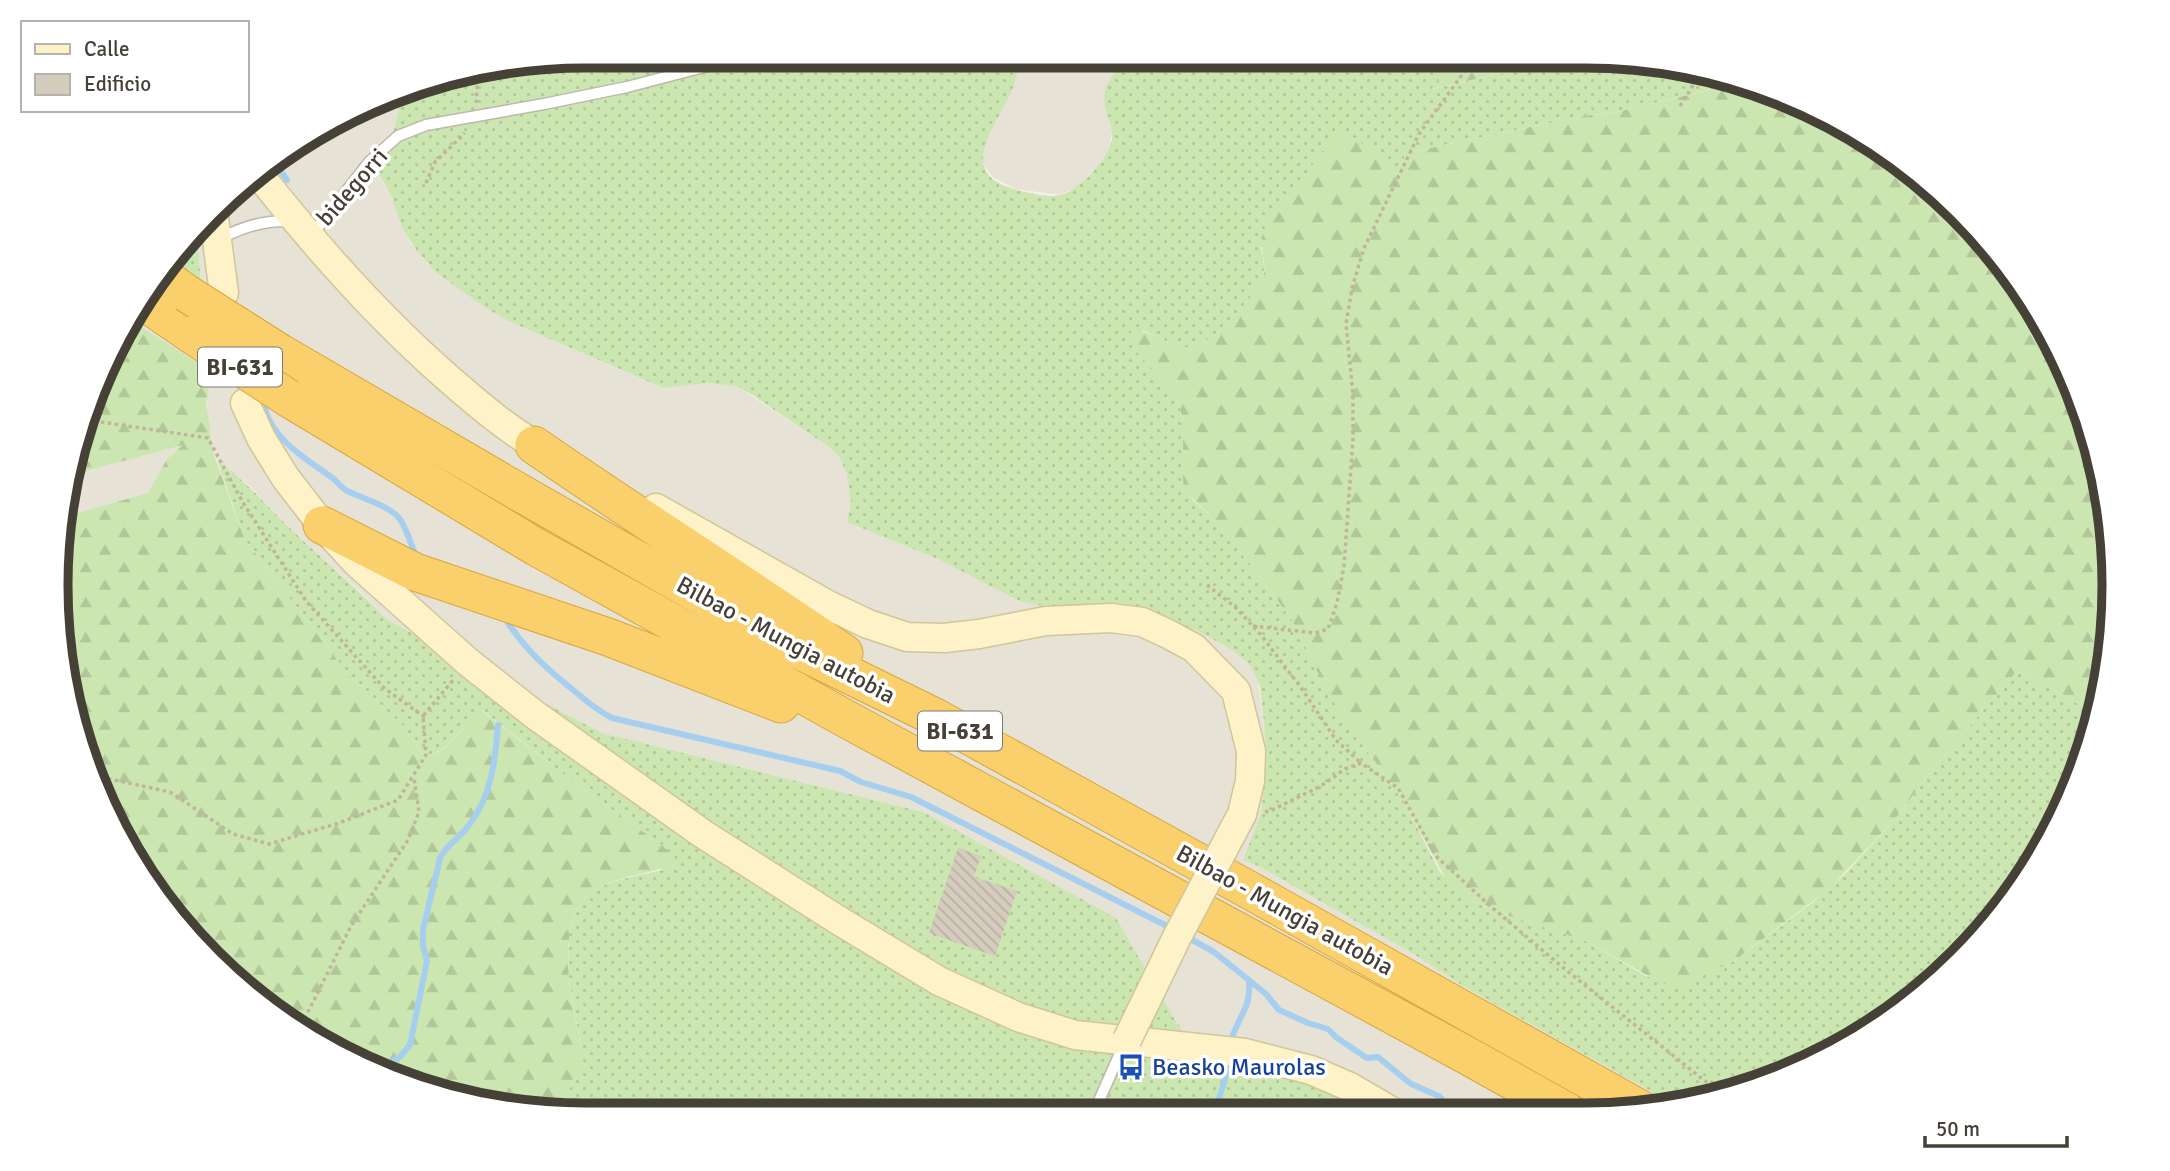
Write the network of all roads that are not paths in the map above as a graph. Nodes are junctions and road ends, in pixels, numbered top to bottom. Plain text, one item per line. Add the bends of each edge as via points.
1 (698, 68) edge
2 (264, 181) edge
3 (216, 229) edge
4 (304, 229) junction
5 (173, 284) edge
6 (224, 293) dead end
7 (150, 306) edge
8 (245, 403) dead end
9 (534, 445) junction
10 (322, 525) junction
11 (937, 718) junction
12 (850, 721) junction
13 (1126, 1040) junction
14 (1626, 1101) edge
15 (1098, 1103) edge
16 (1376, 1103) edge
17 (1552, 1103) edge

1 - 4 lane, bidegorri via 603,92 426,125 398,136
2 - 4 street
3 - 4 lane via 273,220
3 - 6 street
4 - 9 street via 429,361
5 - 11 highway, Bilbao - Mungia autobia / BI-631, bridge via 279,352 778,640
7 - 12 highway, Bilbao - Mungia autobia / BI-631, bridge via 288,398 536,547
8 - 10 street via 285,477
9 - 11 highway
9 - 13 street, bridge via 828,605 907,637 979,635 1046,621 1111,618 1142,622 1194,648 1236,691 1251,751 1250,781 1242,814
10 - 12 highway via 415,572 608,637 809,715
10 - 13 street via 357,563 468,663 703,834 939,981 1018,1017 1075,1035
11 - 14 highway, Bilbao - Mungia autobia / BI-631
12 - 17 highway, Bilbao - Mungia autobia / BI-631
13 - 15 lane
13 - 16 street via 1245,1053 1311,1070

